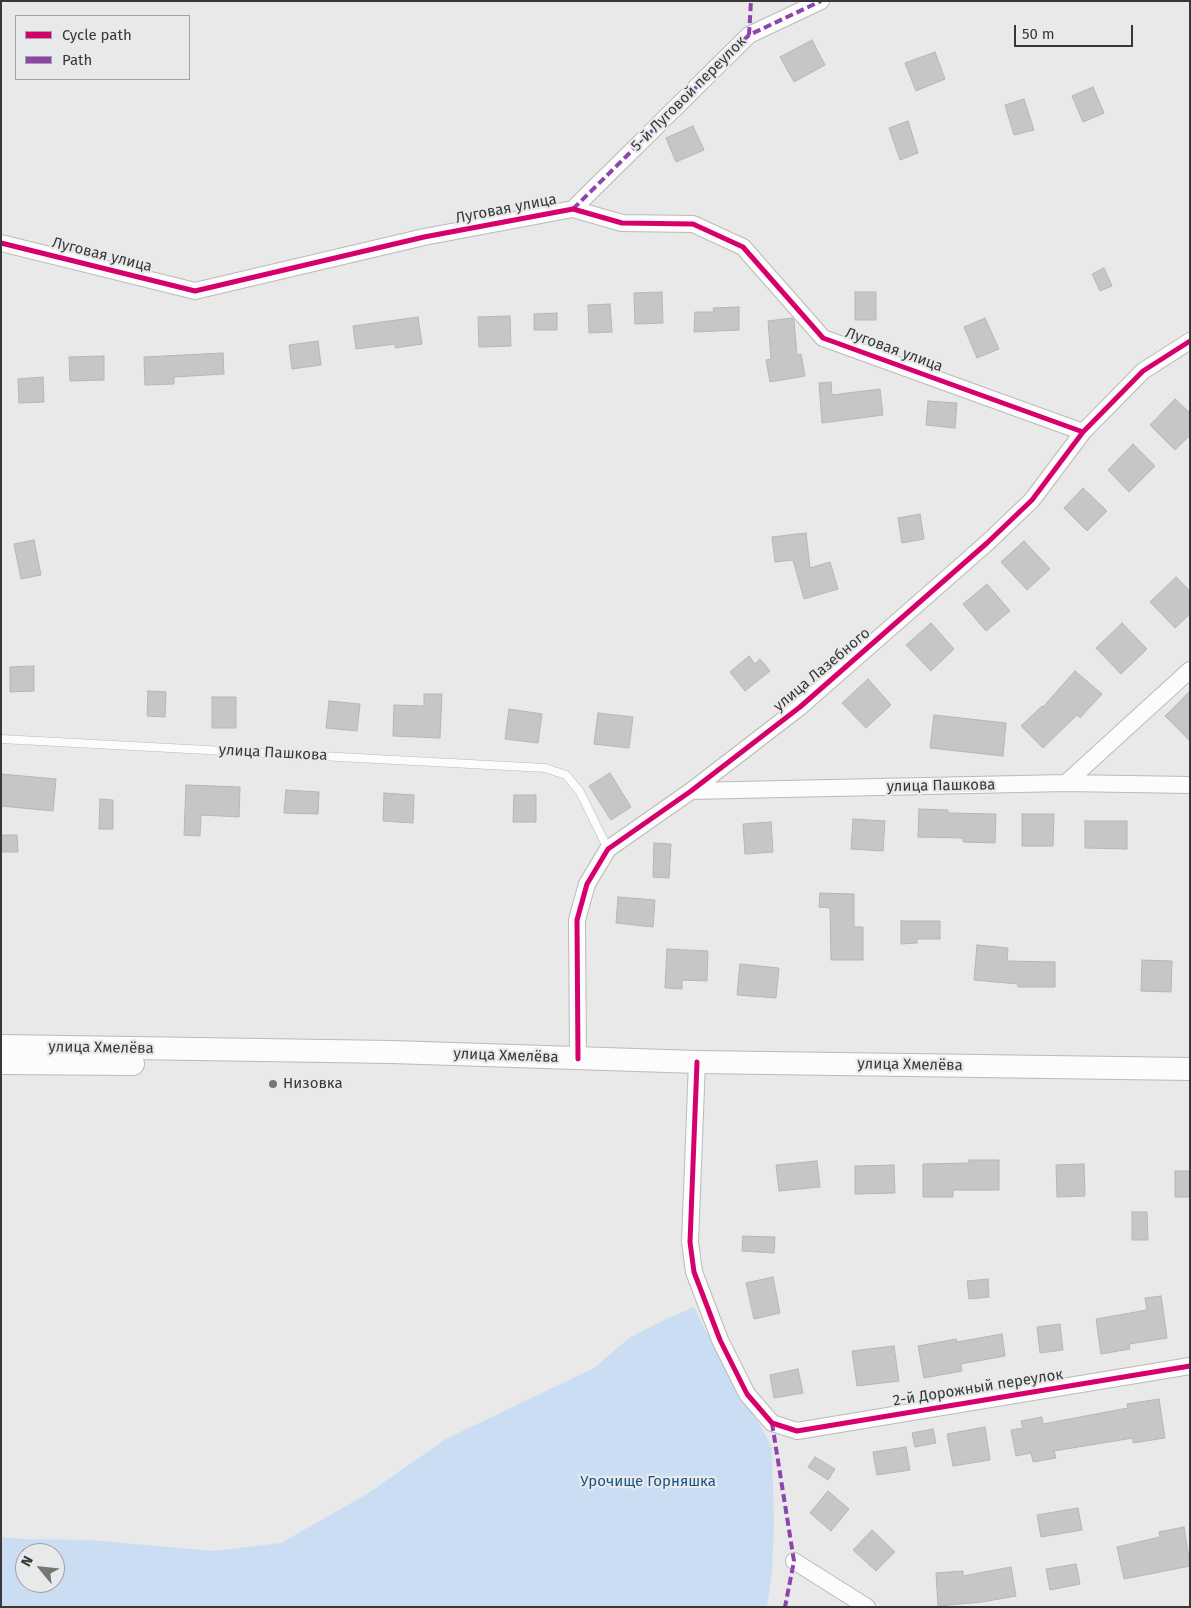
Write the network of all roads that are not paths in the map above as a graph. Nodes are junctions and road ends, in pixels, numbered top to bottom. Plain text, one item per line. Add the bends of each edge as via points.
1 (821, 1) edge
2 (573, 209) junction
3 (1, 243) edge
4 (1190, 341) edge
5 (1083, 432) junction
6 (1190, 670) edge
7 (1, 739) edge
8 (1066, 783) junction
9 (1190, 785) edge
10 (691, 791) junction
11 (608, 848) junction
12 (1, 1046) edge
13 (578, 1059) junction
14 (1, 1062) edge
15 (697, 1062) junction
16 (1190, 1070) edge
17 (1190, 1366) edge
18 (794, 1560) dead end
19 (867, 1607) edge

1 - 2 street, 5-й Луговой переулок via 749,35
2 - 3 street, Луговая улица via 424,238 195,291
2 - 5 street, Луговая улица via 622,223 693,224 743,247 823,338
4 - 5 street, улица Лазебного via 1143,371
5 - 10 street, улица Лазебного via 1032,500 987,544 800,707
6 - 8 street
7 - 11 lane, улица Пашкова via 545,768 566,775 580,792
8 - 9 street, улица Пашкова
8 - 10 street, улица Пашкова
10 - 11 street, улица Лазебного
11 - 13 street, улица Лазебного via 587,884 578,920
12 - 13 main road, улица Хмелёва via 382,1052
13 - 14 main road via 478,1063
13 - 15 main road, улица Хмелёва
15 - 16 main road, улица Хмелёва
15 - 17 street, 2-й Дорожный переулок via 690,1242 694,1272 720,1340 748,1394 772,1424 797,1431
18 - 19 street

